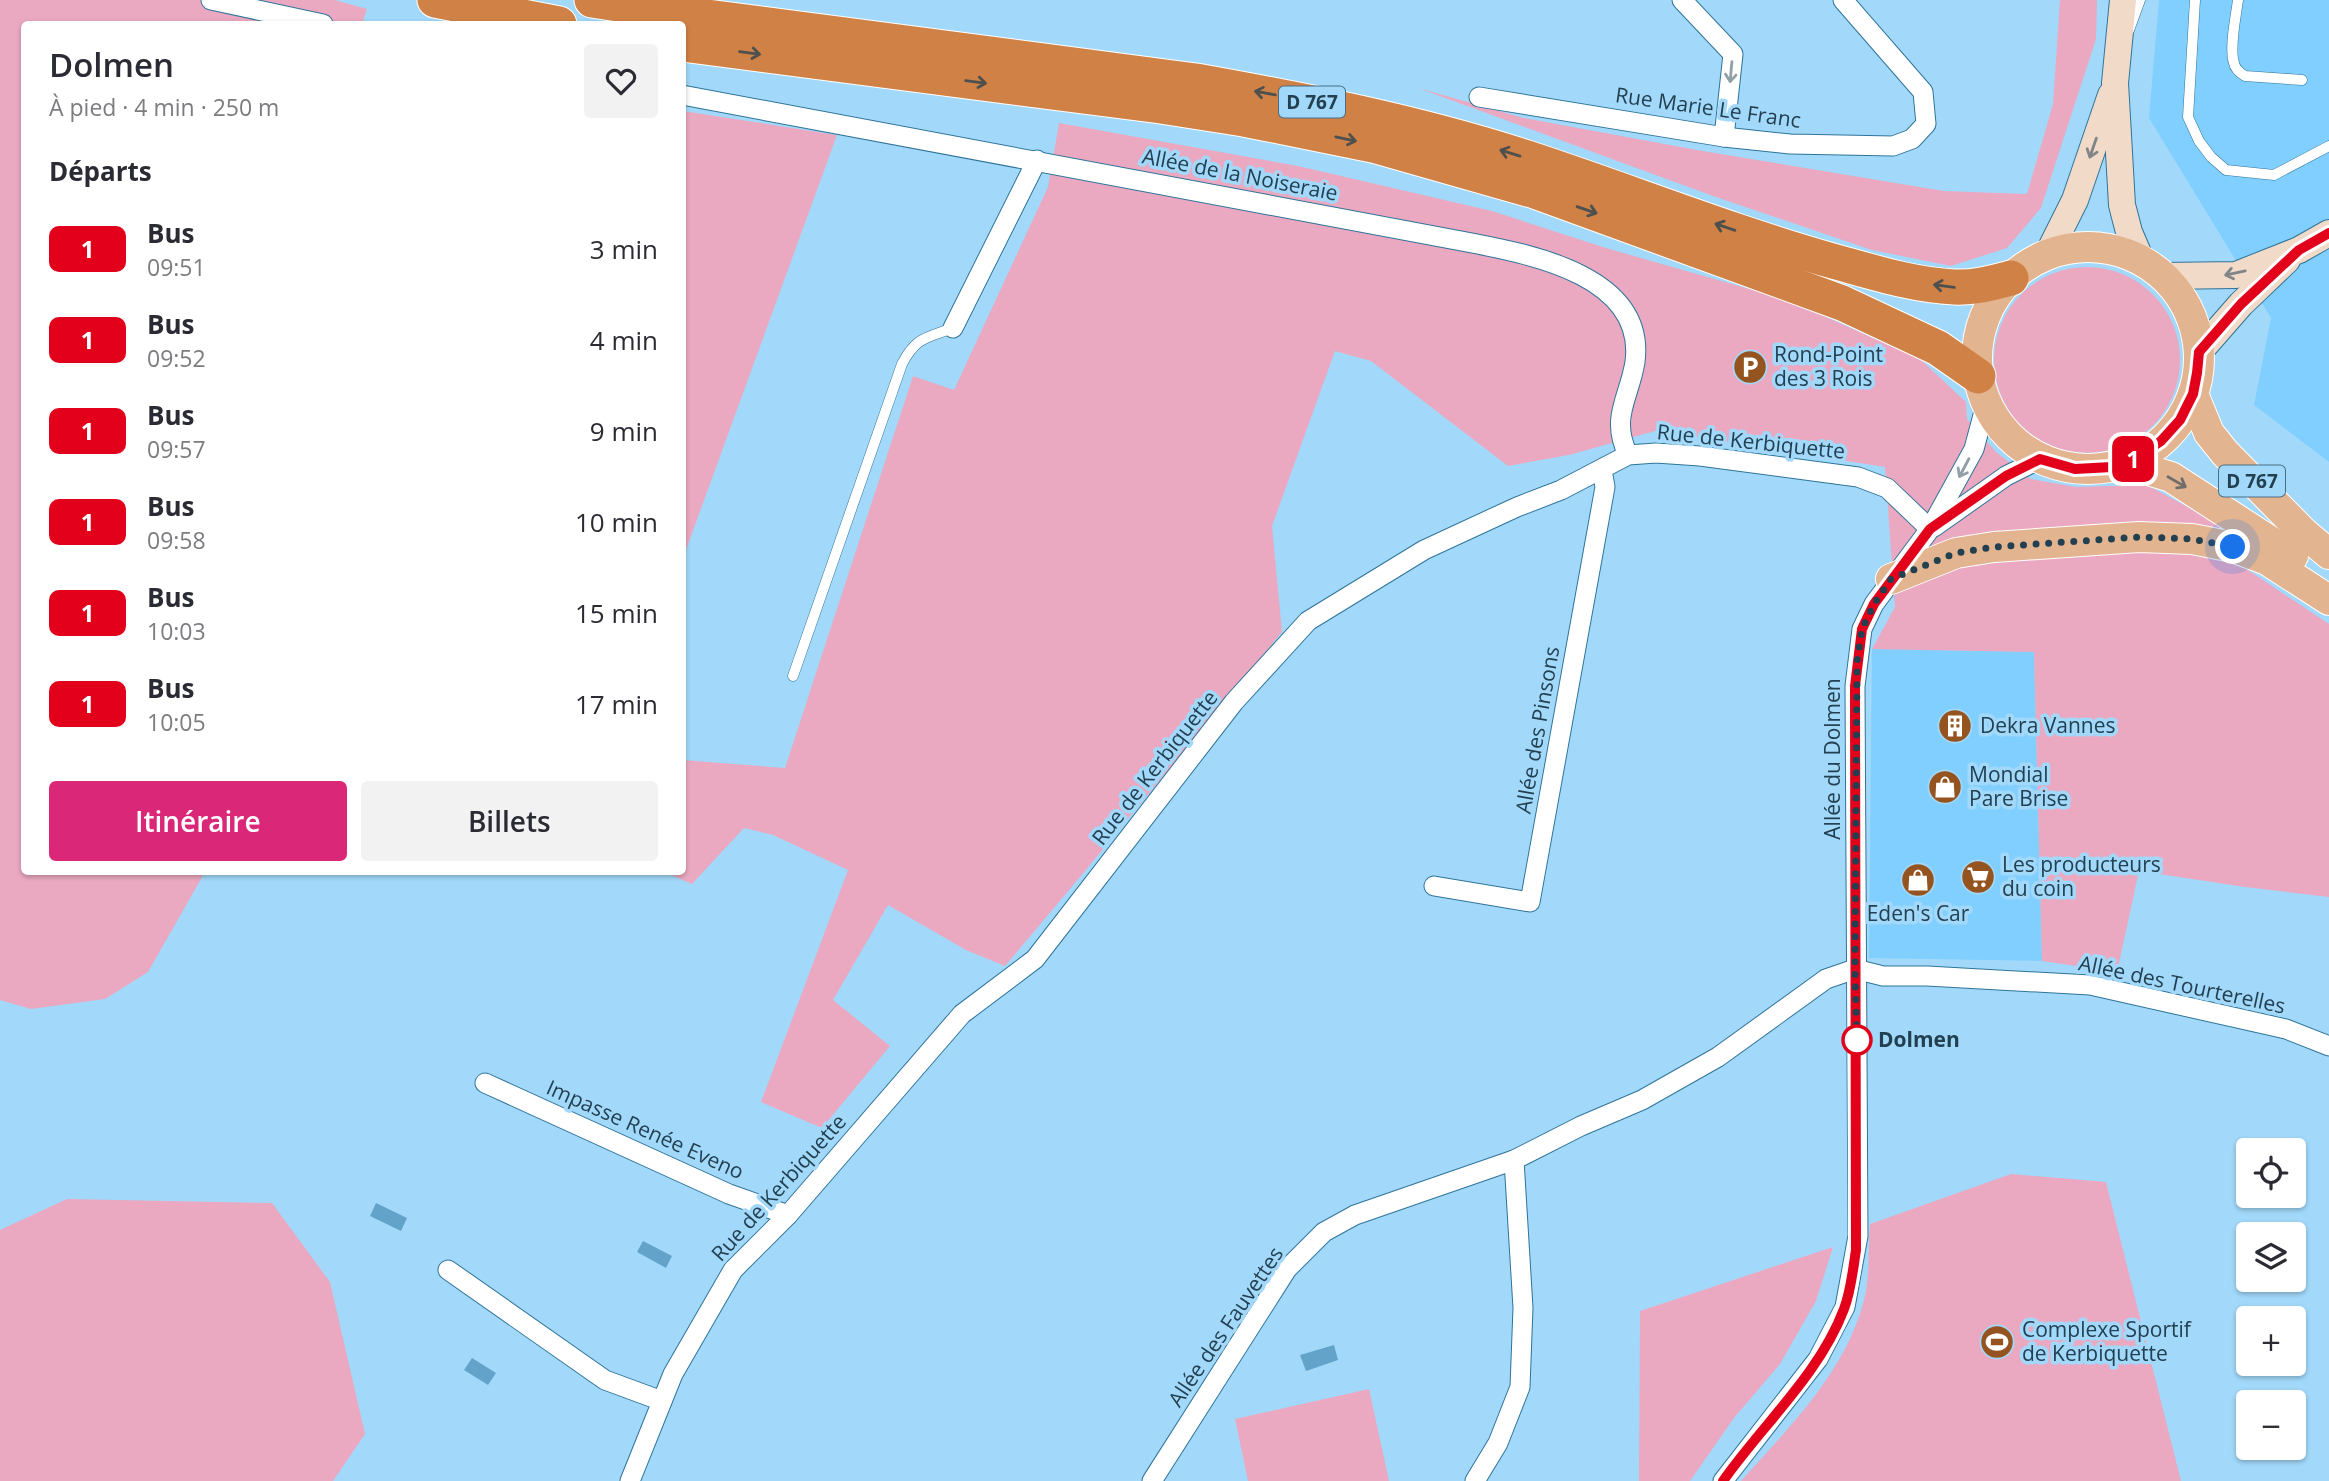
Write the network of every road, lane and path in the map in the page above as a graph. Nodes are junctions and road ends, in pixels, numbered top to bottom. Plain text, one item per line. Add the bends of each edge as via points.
1 (211, 0) edge
2 (435, 0) edge
3 (592, 0) edge
4 (1682, 0) edge
5 (1843, 0) edge
6 (2123, 0) edge
7 (2140, 0) edge
8 (2194, 0) edge
9 (2238, 0) edge
10 (309, 21) edge
11 (544, 21) edge
12 (686, 45) edge
13 (2116, 71) junction
14 (2302, 80) dead end
15 (686, 96) edge
16 (1479, 97) dead end
17 (1724, 137) junction
18 (2329, 146) edge
19 (1037, 160) junction
20 (2329, 233) edge
21 (2299, 250) junction
22 (2048, 254) junction
23 (2152, 268) junction
24 (2011, 278) junction
25 (953, 328) joint
26 (2199, 352) junction
27 (1982, 390) junction
28 (2193, 394) junction
29 (1628, 455) junction
30 (2040, 459) junction
31 (2112, 467) junction
32 (1601, 470) junction
33 (1930, 529) junction
34 (2329, 554) edge
35 (1891, 579) junction
36 (2329, 579) edge
37 (2329, 600) edge
38 (793, 676) dead end
39 (1434, 886) dead end
40 (1855, 970) junction
41 (2329, 1046) edge
42 (485, 1083) dead end
43 (1514, 1160) junction
44 (788, 1215) junction
45 (448, 1270) dead end
46 (662, 1401) junction
47 (630, 1481) edge
48 (1152, 1481) edge
49 (1475, 1481) edge
50 (1723, 1481) edge

1 - 10 street
2 - 11 highway
24 -> 3 highway, D 767 via 1954,287 1902,279 1782,246 1444,133 1280,96
4 -> 17 street via 1733,54
5 - 17 street, Rue Marie Le Franc via 1923,93 1926,124 1912,139 1893,146
6 - 13 main road
7 - 13 lane
8 - 18 lane via 2188,117 2211,158 2226,170 2274,175
9 - 14 lane via 2233,53 2239,72
12 -> 27 highway, D 767 via 1161,106 1373,145 1535,191 1842,303 1938,348
13 -> 22 main road via 2075,200
13 - 23 main road via 2122,205 2129,232
15 - 19 street, Allée de la Noiseraie
16 - 17 street, Rue Marie Le Franc
19 - 25 street
19 - 29 street, Allée de la Noiseraie via 1531,254 1566,268 1608,292 1632,322 1635,361 1619,422
20 - 21 main road
21 -> 23 main road via 2236,275
21 - 26 main road via 2241,304
22 - 23 main road via 2080,247 2111,249
22 - 24 main road
23 - 26 main road via 2181,298
24 - 27 main road via 1997,294 1980,332 1977,352
25 - 38 lane via 920,340 902,364
26 - 28 main road
27 - 30 main road via 1996,421
27 -> 33 street, Allée du Dolmen via 1974,449
28 - 31 main road via 2180,420 2161,441
28 - 34 main road, D 767 via 2209,433 2225,453
29 - 32 street, Rue de Kerbiquette
29 - 33 street, Rue de Kerbiquette via 1700,456 1858,477 1887,488
30 - 31 main road via 2075,469
30 - 33 street, Allée du Dolmen via 2006,476
31 -> 36 main road, D 767 via 2145,469 2171,477
32 - 39 street, Allée des Pinsons via 1605,487 1530,902
32 - 44 street, Rue de Kerbiquette via 1424,550 1308,621 1234,702 1035,959 962,1014
33 - 35 street, Allée du Dolmen
35 - 37 main road via 1956,553 1994,547 2139,537 2192,539 2267,560
35 - 40 street, Allée du Dolmen via 1862,629 1857,662
40 - 41 street, Allée des Tourterelles via 1883,976 2090,985 2286,1029
40 - 43 street, Allée des Fauvettes via 1826,979 1718,1057 1642,1100
40 - 50 street, Allée du Dolmen via 1858,1236 1845,1307 1813,1367
42 - 44 street, Impasse Renée Eveno via 729,1194
43 - 48 street, Allée des Fauvettes via 1355,1216 1324,1232 1287,1269
43 - 49 street via 1522,1308 1520,1387 1498,1443
44 - 46 street, Rue de Kerbiquette via 733,1270
45 - 46 street via 606,1380
46 - 47 street, Rue de Kerbiquette

